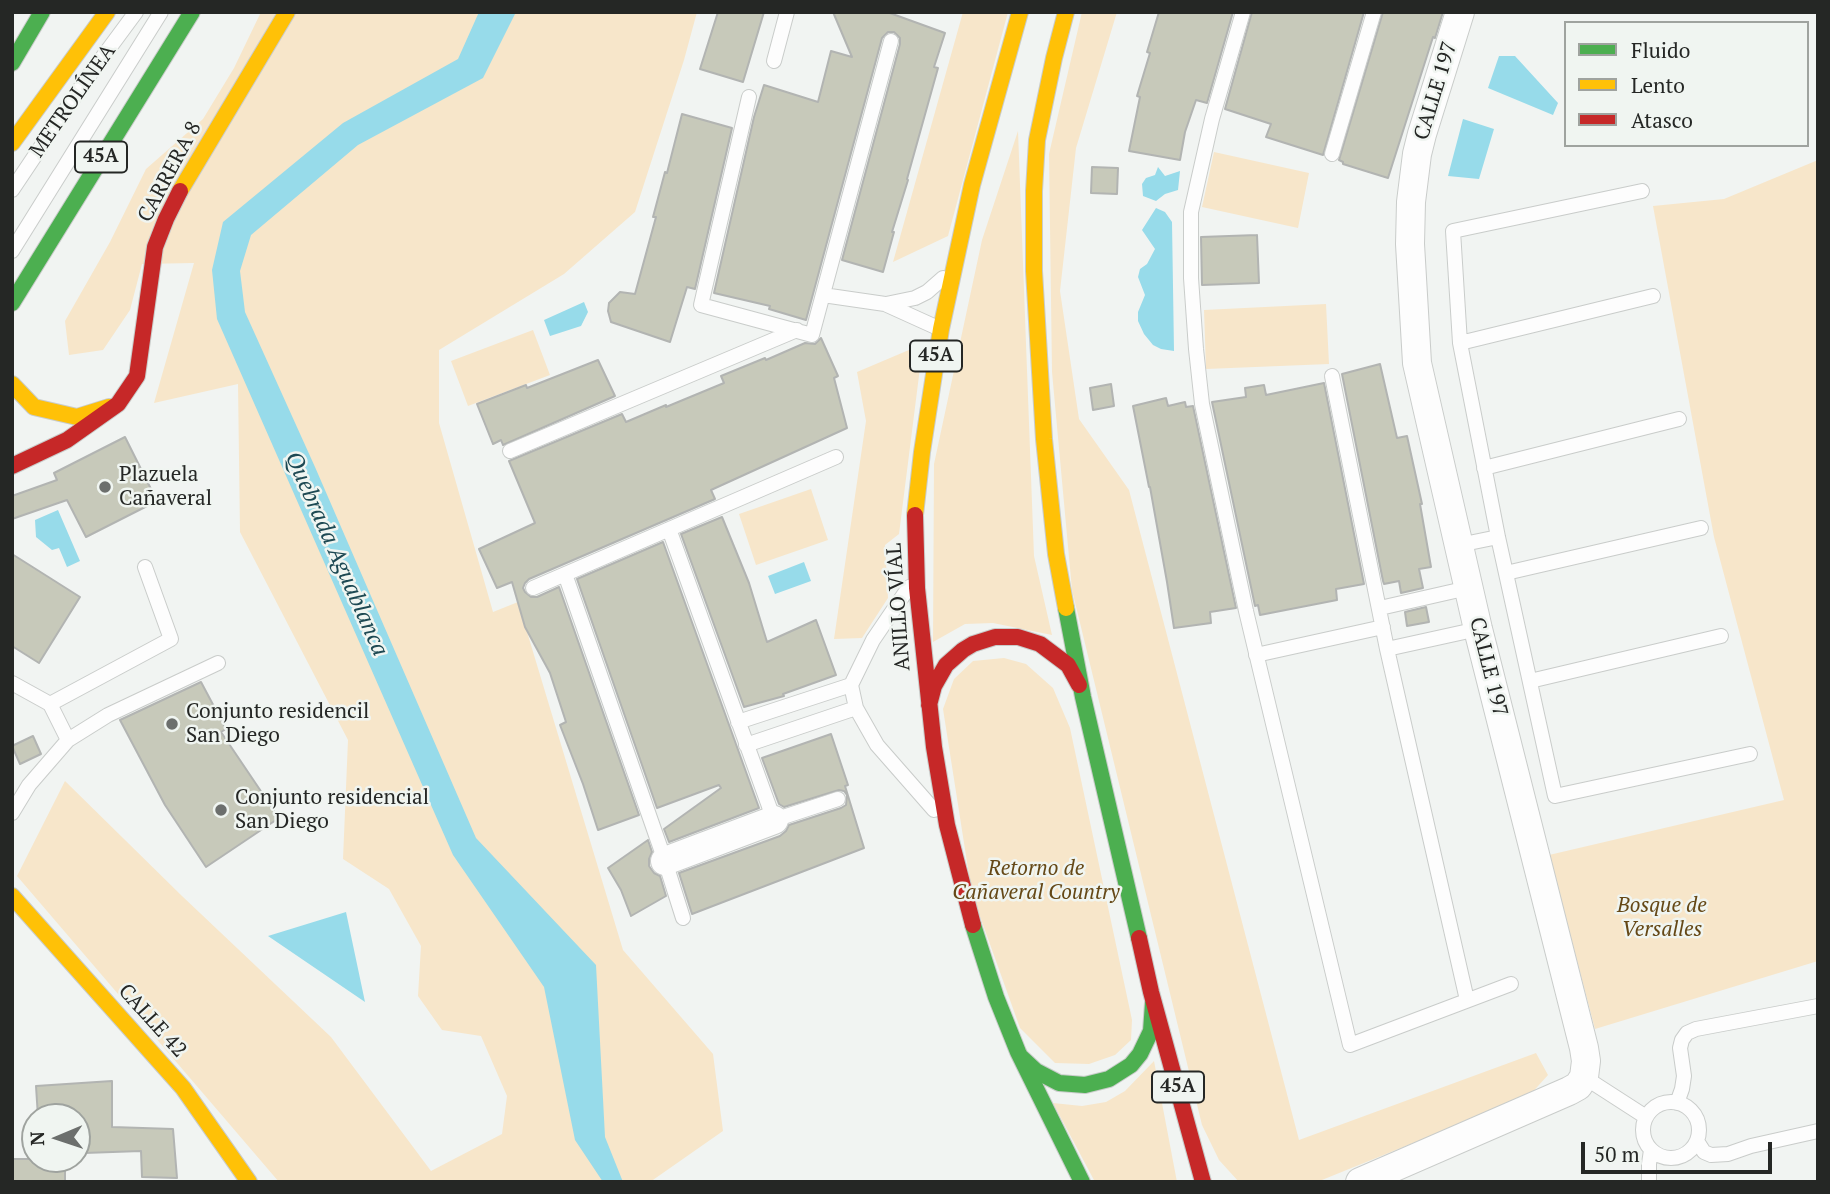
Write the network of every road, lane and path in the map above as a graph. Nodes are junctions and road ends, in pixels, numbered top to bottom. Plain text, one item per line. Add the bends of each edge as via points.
1 (42, 12) edge
2 (107, 12) edge
3 (136, 12) edge
4 (161, 12) edge
5 (192, 12) edge
6 (287, 12) edge
7 (787, 12) edge
8 (1020, 12) edge
9 (1066, 12) edge
10 (1243, 12) edge
11 (1374, 12) edge
12 (1460, 12) edge
13 (891, 41) dead end
14 (774, 61) dead end
15 (12, 62) edge
16 (749, 97) dead end
17 (12, 143) edge
18 (1332, 155) dead end
19 (12, 190) edge
20 (1642, 191) dead end
21 (958, 250) junction
22 (12, 251) edge
23 (822, 295) junction
24 (1653, 296) dead end
25 (12, 303) edge
26 (885, 304) junction
27 (941, 329) junction
28 (797, 330) junction
29 (1460, 343) junction
30 (1332, 376) dead end
31 (12, 384) edge
32 (118, 404) junction
33 (1679, 419) dead end
34 (510, 451) dead end
35 (836, 457) dead end
36 (12, 466) edge
37 (1485, 468) junction
38 (1701, 528) dead end
39 (669, 529) junction
40 (1498, 537) junction
41 (1459, 545) junction
42 (145, 567) dead end
43 (1506, 573) junction
44 (565, 574) junction
45 (916, 577) junction
46 (533, 588) dead end
47 (1468, 588) junction
48 (1380, 608) junction
49 (1383, 627) junction
50 (1478, 629) junction
51 (1721, 636) dead end
52 (1387, 649) junction
53 (1256, 655) junction
54 (218, 663) dead end
55 (1530, 681) junction
56 (12, 683) edge
57 (851, 685) junction
58 (1083, 697) junction
59 (50, 704) junction
60 (856, 708) junction
61 (929, 708) junction
62 (738, 722) junction
63 (68, 740) junction
64 (746, 745) junction
65 (1750, 754) dead end
66 (838, 799) dead end
67 (12, 813) edge
68 (774, 820) junction
69 (947, 825) junction
70 (665, 861) junction
71 (12, 896) edge
72 (683, 918) dead end
73 (1511, 984) dead end
74 (1151, 992) junction
75 (1467, 1000) junction
76 (1818, 1006) edge
77 (1018, 1052) junction
78 (1584, 1077) junction
79 (1677, 1102) junction
80 (1646, 1117) junction
81 (1818, 1131) edge
82 (1697, 1141) junction
83 (1651, 1150) junction
84 (1196, 1152) junction
85 (249, 1182) edge
86 (1082, 1182) edge
87 (1203, 1182) edge
88 (1216, 1182) edge
89 (1360, 1182) edge
90 (1649, 1182) edge

1 - 15 main road
2 - 17 main road
3 - 19 lane, METROLÍNEA
4 - 22 lane, METROLÍNEA
5 - 25 main road, 45A
6 - 32 main road, CARRERA 8 via 166,219 155,247 137,376
7 - 14 lane
8 - 21 main road, ANILLO VÍAL / 45A
9 - 58 main road, 45A via 1037,140 1034,271 1054,533
10 - 53 lane via 1191,212 1191,278 1202,404
11 - 18 lane
12 - 41 street, CALLE 197 via 1417,154 1410,244 1417,363
13 - 23 lane
16 - 28 lane via 701,306
20 - 29 lane via 1453,231
21 - 26 lane via 948,274 933,288 915,298
21 - 27 main road, ANILLO VÍAL / 45A
23 - 26 lane
23 - 28 lane via 812,335
24 - 29 lane
26 - 27 lane
27 - 45 main road, ANILLO VÍAL / 45A via 916,498
28 - 34 lane
29 - 37 lane
30 - 48 lane
31 - 32 main road via 34,407 77,417
32 - 36 main road, CARRERA 8 via 67,440
33 - 37 lane
35 - 39 lane
37 - 40 lane
38 - 43 lane
39 - 44 lane
39 - 62 lane
40 - 41 lane
40 - 43 lane
41 - 47 street, CALLE 197
42 - 59 lane via 171,639
43 - 55 lane
44 - 46 lane
44 - 70 lane
45 - 57 lane via 873,640
45 - 61 main road, ANILLO VÍAL / 45A
47 - 48 lane
47 - 50 street, CALLE 197
48 - 49 lane
49 - 52 lane
49 - 53 lane
50 - 52 lane
50 - 78 street, CALLE 197 via 1584,1048
51 - 55 lane
52 - 75 lane
53 - 75 lane via 1350,1045
54 - 63 lane via 108,715
55 - 65 lane via 1555,796
56 - 59 lane
57 - 60 lane
57 - 62 lane
58 - 61 main road via 1068,665 1051,650 1006,636 984,639 954,657 939,675
58 - 74 main road, 45A
59 - 63 lane
60 - 64 lane
60 - 69 lane via 877,745
61 - 69 main road, ANILLO VÍAL / 45A
62 - 64 lane
63 - 67 lane via 29,785
64 - 68 lane
66 - 68 lane
68 - 70 street
69 - 77 main road, ANILLO VÍAL / 45A via 977,940
70 - 72 lane
71 - 85 main road, CALLE 42 via 183,1088
73 - 75 lane
74 - 77 main road via 1153,1018 1146,1043 1131,1065 1110,1079 1085,1085 1059,1083 1035,1071
74 - 84 main road, 45A
76 - 79 lane via 1687,1033 1680,1048 1684,1076
77 - 86 main road, ANILLO VÍAL / 45A
78 - 80 lane
78 - 89 street via 1569,1091
79 - 80 lane via 1659,1104
79 - 82 lane via 1698,1122
80 - 83 lane via 1643,1135
81 - 82 lane via 1728,1154 1711,1155
82 - 83 lane via 1676,1158
83 - 90 lane
84 - 87 main road, 45A
84 - 88 street

